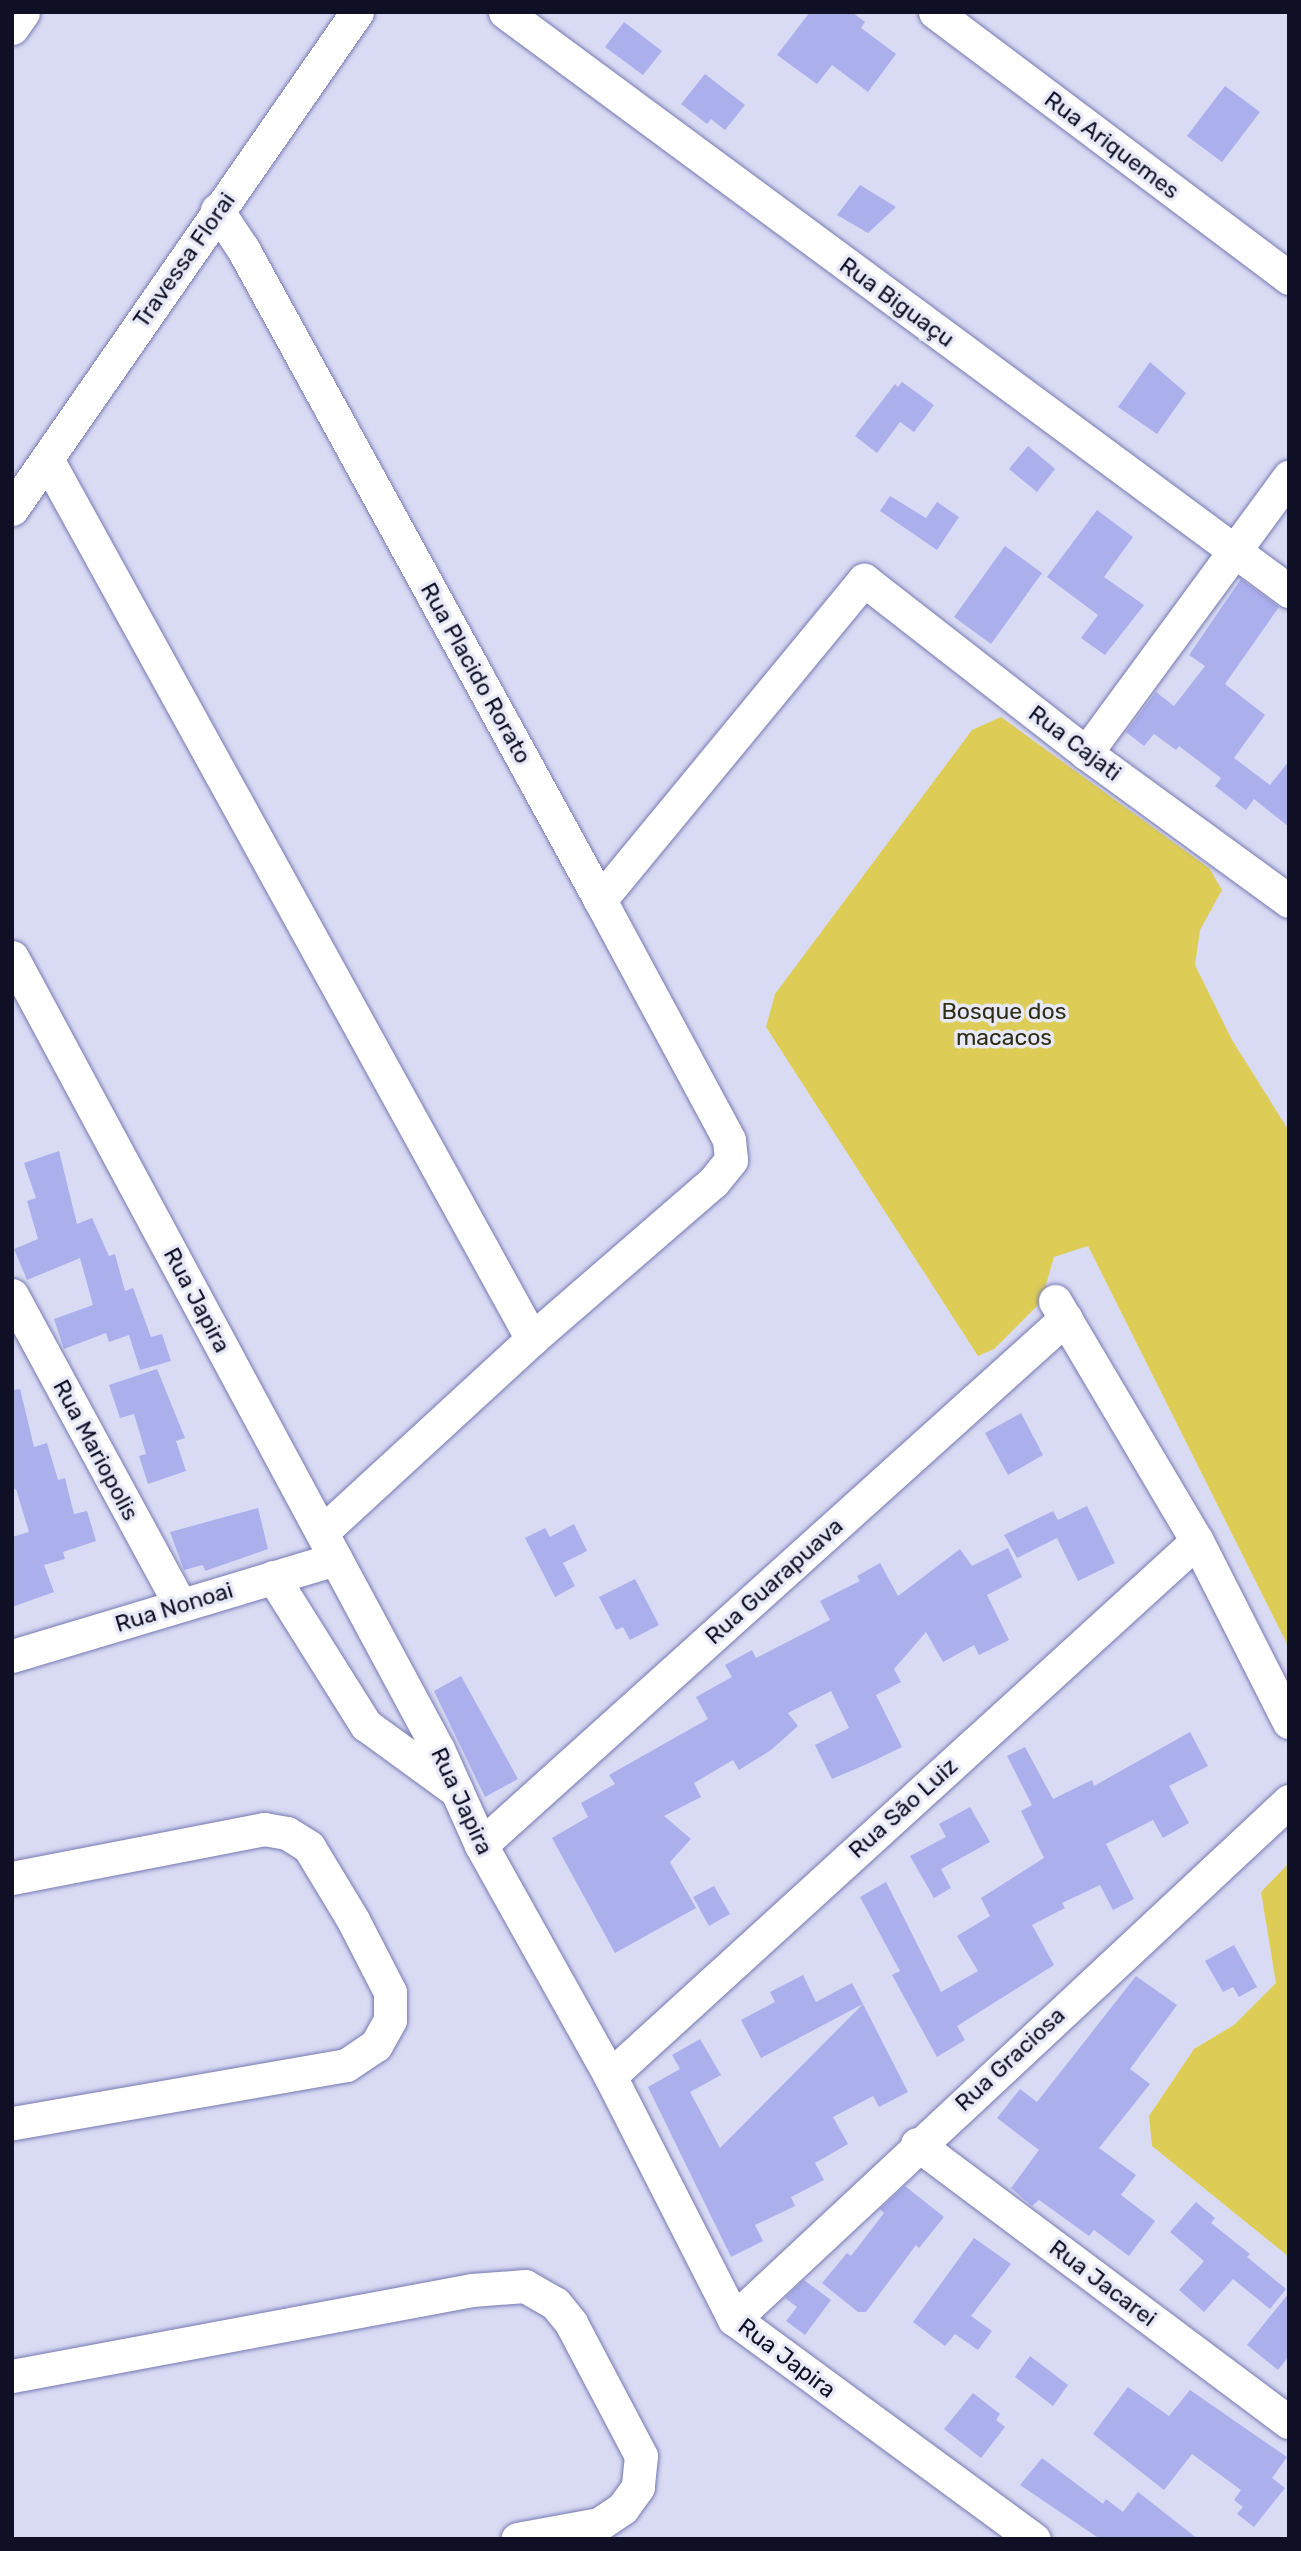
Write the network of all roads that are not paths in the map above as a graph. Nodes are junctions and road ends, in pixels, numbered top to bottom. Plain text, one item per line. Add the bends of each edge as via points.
1 (23, 12) edge
2 (357, 12) edge
3 (505, 12) edge
4 (935, 12) edge
5 (12, 28) edge
6 (217, 211) junction
7 (1289, 278) edge
8 (47, 459) junction
9 (1289, 477) edge
10 (12, 509) edge
11 (1235, 551) junction
12 (1289, 591) edge
13 (1086, 753) junction
14 (600, 900) junction
15 (1289, 901) edge
16 (12, 957) edge
17 (12, 1295) edge
18 (532, 1339) junction
19 (1196, 1541) junction
20 (329, 1546) junction
21 (273, 1577) junction
22 (180, 1604) junction
23 (12, 1656) edge
24 (1289, 1722) edge
25 (457, 1791) junction
26 (1289, 1801) edge
27 (481, 1844) junction
28 (12, 1878) edge
29 (610, 2076) junction
30 (12, 2123) edge
31 (918, 2144) junction
32 (734, 2319) junction
33 (12, 2376) edge
34 (1289, 2422) edge
35 (517, 2539) edge
36 (1034, 2539) edge

1 - 5 street
2 - 6 street, Travessa Florai
3 - 11 street, Rua Biguaçu
4 - 7 street, Rua Ariquemes
6 - 8 street, Travessa Florai
6 - 14 street, Rua Placido Rorato via 243,249
8 - 10 street, Travessa Florai
8 - 18 street
9 - 11 street
11 - 12 street, Rua Biguaçu
11 - 13 street
13 - 14 street, Rua Cajati via 864,580
13 - 15 street, Rua Cajati
14 - 18 street, Rua Placido Rorato via 729,1140 731,1160 713,1182
16 - 20 street, Rua Japira
17 - 22 street, Rua Mariopolis
18 - 20 street
19 - 24 street
19 - 27 street, Rua Guarapuava via 1061,1310
19 - 29 street, Rua São Luiz
20 - 21 street, Rua Nonoai
20 - 25 street, Rua Japira
21 - 22 street, Rua Nonoai
21 - 25 street via 366,1725
22 - 23 street, Rua Nonoai
25 - 27 street, Rua Japira
26 - 31 street, Rua Graciosa
27 - 29 street, Rua Japira
28 - 30 street via 264,1829 287,1833 309,1847 390,1992 390,2020 376,2045 346,2065
29 - 32 street, Rua Japira
31 - 32 street, Rua Graciosa
31 - 34 street, Rua Jacarei
32 - 36 street, Rua Japira
33 - 35 street via 472,2290 524,2286 555,2303 572,2323 641,2456 638,2487 623,2508 599,2524

